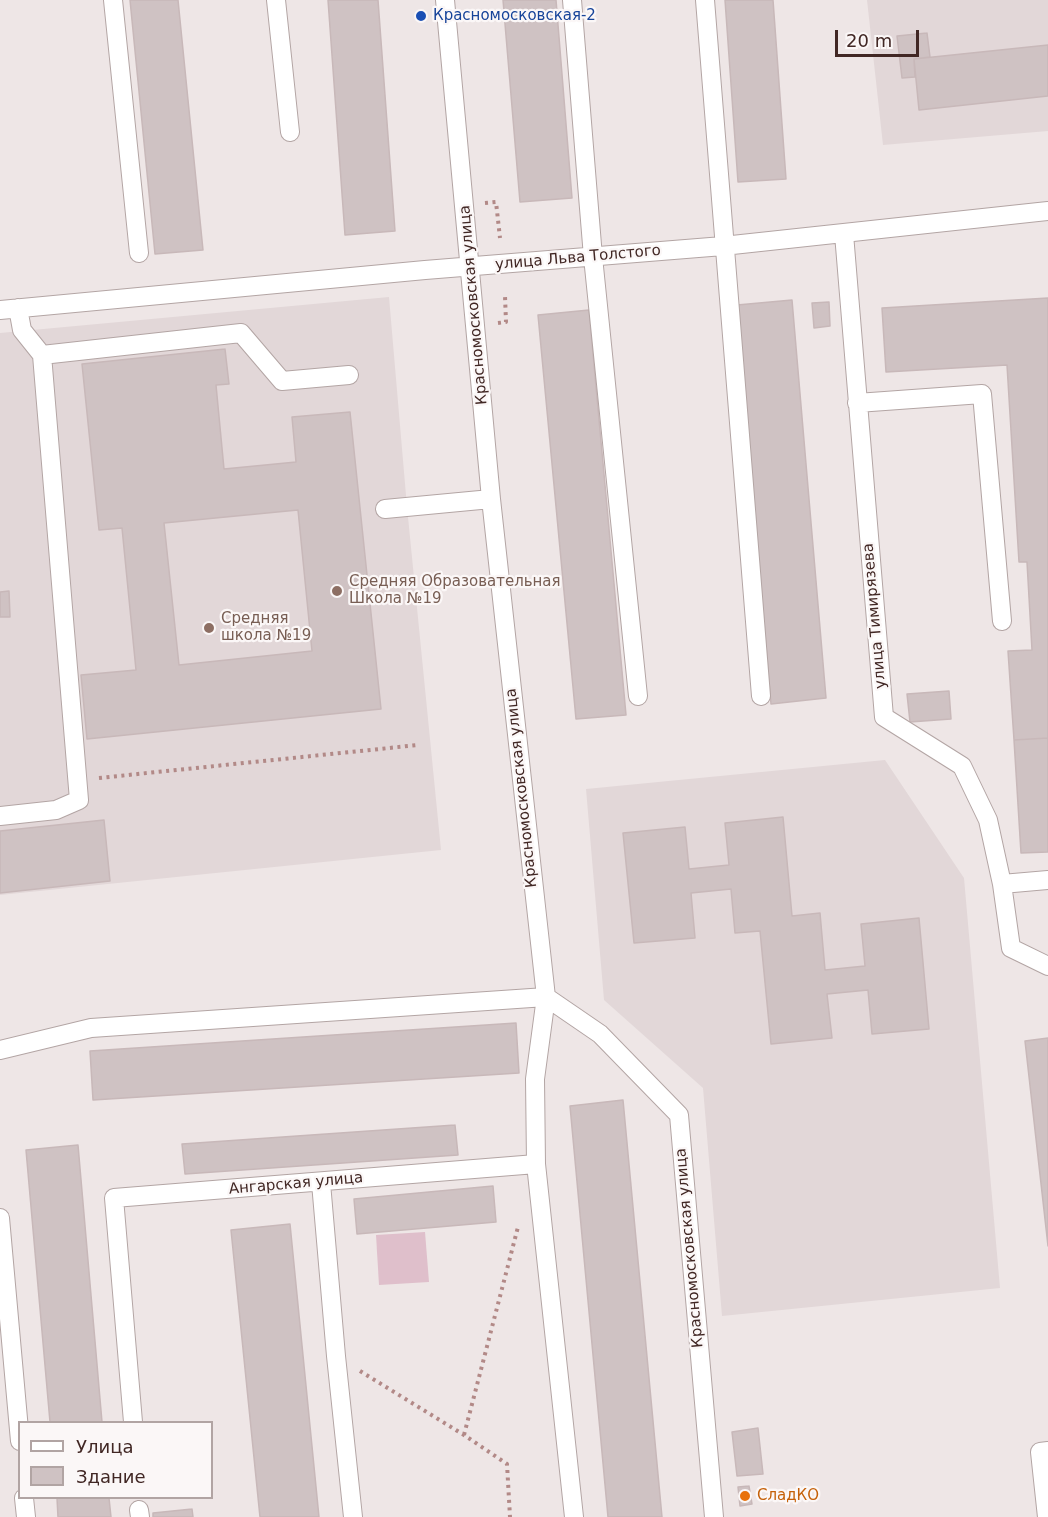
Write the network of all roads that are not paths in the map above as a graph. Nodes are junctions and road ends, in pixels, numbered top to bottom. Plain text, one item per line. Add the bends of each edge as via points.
1 (113, 0) edge
2 (276, 0) edge
3 (445, 0) edge
4 (572, 0) edge
5 (705, 0) edge
6 (290, 132) dead end
7 (1048, 212) edge
8 (844, 234) junction
9 (723, 246) junction
10 (139, 253) dead end
11 (593, 258) junction
12 (469, 267) junction
13 (9, 309) edge
14 (42, 355) junction
15 (349, 375) dead end
16 (857, 403) junction
17 (491, 499) junction
18 (385, 509) dead end
19 (1002, 621) dead end
20 (638, 696) dead end
21 (760, 696) dead end
22 (0, 816) edge
23 (1048, 880) edge
24 (1002, 884) junction
25 (1048, 966) edge
26 (546, 997) junction
27 (0, 1050) edge
28 (536, 1164) junction
29 (321, 1183) junction
30 (0, 1218) edge
31 (18, 1421) edge
32 (133, 1421) edge
33 (1048, 1451) edge
34 (24, 1499) edge
35 (26, 1517) edge
36 (353, 1517) edge
37 (574, 1517) edge
38 (714, 1517) edge
39 (1047, 1517) edge

1 - 10 street
2 - 6 street
3 - 12 street, Красномосковская улица
4 - 11 street
5 - 9 street
7 - 8 street, улица Льва Толстого
8 - 9 street, улица Льва Толстого
8 - 16 street, улица Тимирязева
9 - 11 street, улица Льва Толстого
9 - 21 street
11 - 12 street, улица Льва Толстого
11 - 20 street
12 - 13 street, улица Льва Толстого
12 - 17 street, Красномосковская улица
13 - 14 street
14 - 15 street via 241,333 282,381
14 - 22 street via 79,800 56,810
16 - 19 street via 982,394
16 - 24 street, улица Тимирязева via 884,717 962,766 988,820
17 - 18 street
17 - 26 street, Красномосковская улица
23 - 24 street
24 - 25 street, улица Тимирязева via 1011,948
26 - 27 street via 91,1028
26 - 28 street via 535,1079
26 - 38 street, Красномосковская улица via 600,1034 679,1115
28 - 29 street, Ангарская улица
28 - 37 street
29 - 32 street, Ангарская улица via 114,1198
29 - 36 street
30 - 31 street
33 - 39 street via 1040,1452
34 - 35 street

